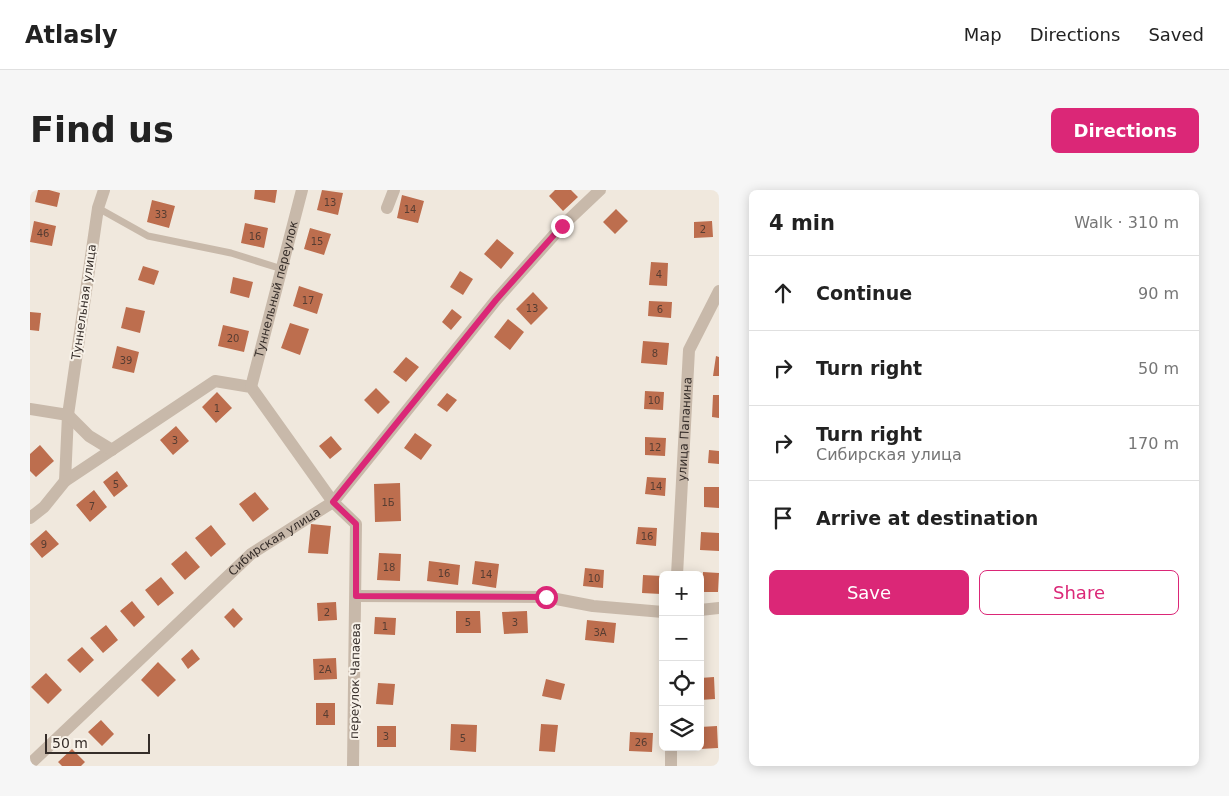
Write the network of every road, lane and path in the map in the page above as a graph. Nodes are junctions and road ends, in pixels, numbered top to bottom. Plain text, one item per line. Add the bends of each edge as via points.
1 (104, 190) edge
2 (302, 190) edge
3 (394, 190) edge
4 (600, 190) edge
5 (98, 208) junction
6 (387, 208) dead end
7 (282, 269) junction
8 (719, 291) edge
9 (251, 387) junction
10 (30, 409) edge
11 (68, 415) junction
12 (112, 450) junction
13 (65, 481) junction
14 (333, 502) junction
15 (30, 518) edge
16 (677, 571) edge
17 (356, 596) junction
18 (719, 608) edge
19 (704, 610) edge
20 (659, 612) edge
21 (671, 751) edge
22 (30, 764) edge
23 (353, 766) edge
24 (671, 766) edge

1 - 5 street, Туннельная улица
2 - 7 street, Туннельный переулок
3 - 6 street
4 - 14 street, Сибирская улица via 562,226 496,300
5 - 7 lane via 148,236 231,253
5 - 11 street, Туннельная улица
7 - 9 street, Туннельный переулок
8 - 16 street, улица Папанина via 689,350
9 - 12 street via 215,381
9 - 14 street, переулок Чапаева
10 - 11 street
11 - 12 street via 89,436
11 - 13 street, Туннельная улица
12 - 13 street
13 - 15 street via 44,507
14 - 17 street, переулок Чапаева via 356,524
14 - 22 street, Сибирская улица via 251,554
17 - 20 street via 546,597 593,606
17 - 23 street, переулок Чапаева
18 - 19 street
21 - 24 street

